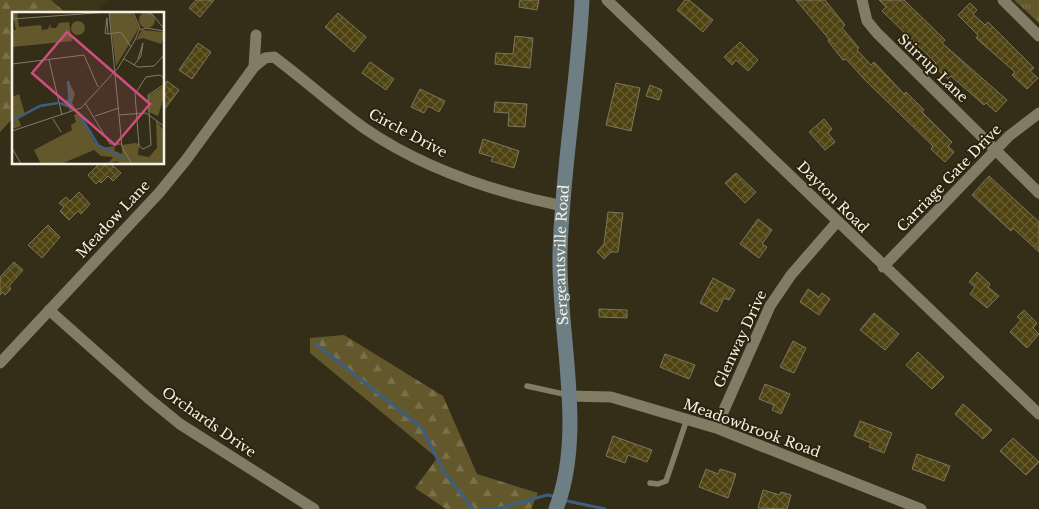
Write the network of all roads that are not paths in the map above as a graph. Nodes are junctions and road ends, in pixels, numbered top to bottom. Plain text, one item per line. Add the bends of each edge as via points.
1 (582, 0) edge
2 (607, 0) edge
3 (862, 0) edge
4 (1003, 0) edge
5 (256, 35) dead end
6 (1039, 36) edge
7 (254, 67) junction
8 (1039, 113) edge
9 (996, 150) junction
10 (1039, 193) edge
11 (562, 206) junction
12 (837, 222) junction
13 (884, 267) junction
14 (49, 310) junction
15 (0, 363) edge
16 (527, 386) dead end
17 (568, 395) junction
18 (1039, 414) edge
19 (687, 419) junction
20 (716, 428) junction
21 (650, 484) dead end
22 (314, 509) edge
23 (556, 509) edge
24 (922, 509) edge

1 - 11 main road, Sergeantsville Road
2 - 12 street, Dayton Road
3 - 9 street, Stirrup Lane via 867,21 877,33
4 - 6 street
5 - 7 street
7 - 11 street, Circle Drive via 265,58 274,57 365,129 410,154 508,193
7 - 14 street, Meadow Lane via 164,188
8 - 9 street, Carriage Gate Drive via 1008,136
9 - 10 street, Stirrup Lane
9 - 13 street, Carriage Gate Drive
11 - 17 main road, Sergeantsville Road via 561,308
12 - 13 street, Dayton Road
12 - 20 street, Glenway Drive via 791,275 770,306
13 - 18 street, Dayton Road
14 - 15 street, Meadow Lane
14 - 22 street, Orchards Drive via 180,424
16 - 17 lane
17 - 19 street, Meadowbrook Road via 611,397
17 - 23 main road, Sergeantsville Road via 569,459
19 - 20 street, Meadowbrook Road
19 - 21 lane via 666,481
20 - 24 street, Meadowbrook Road

